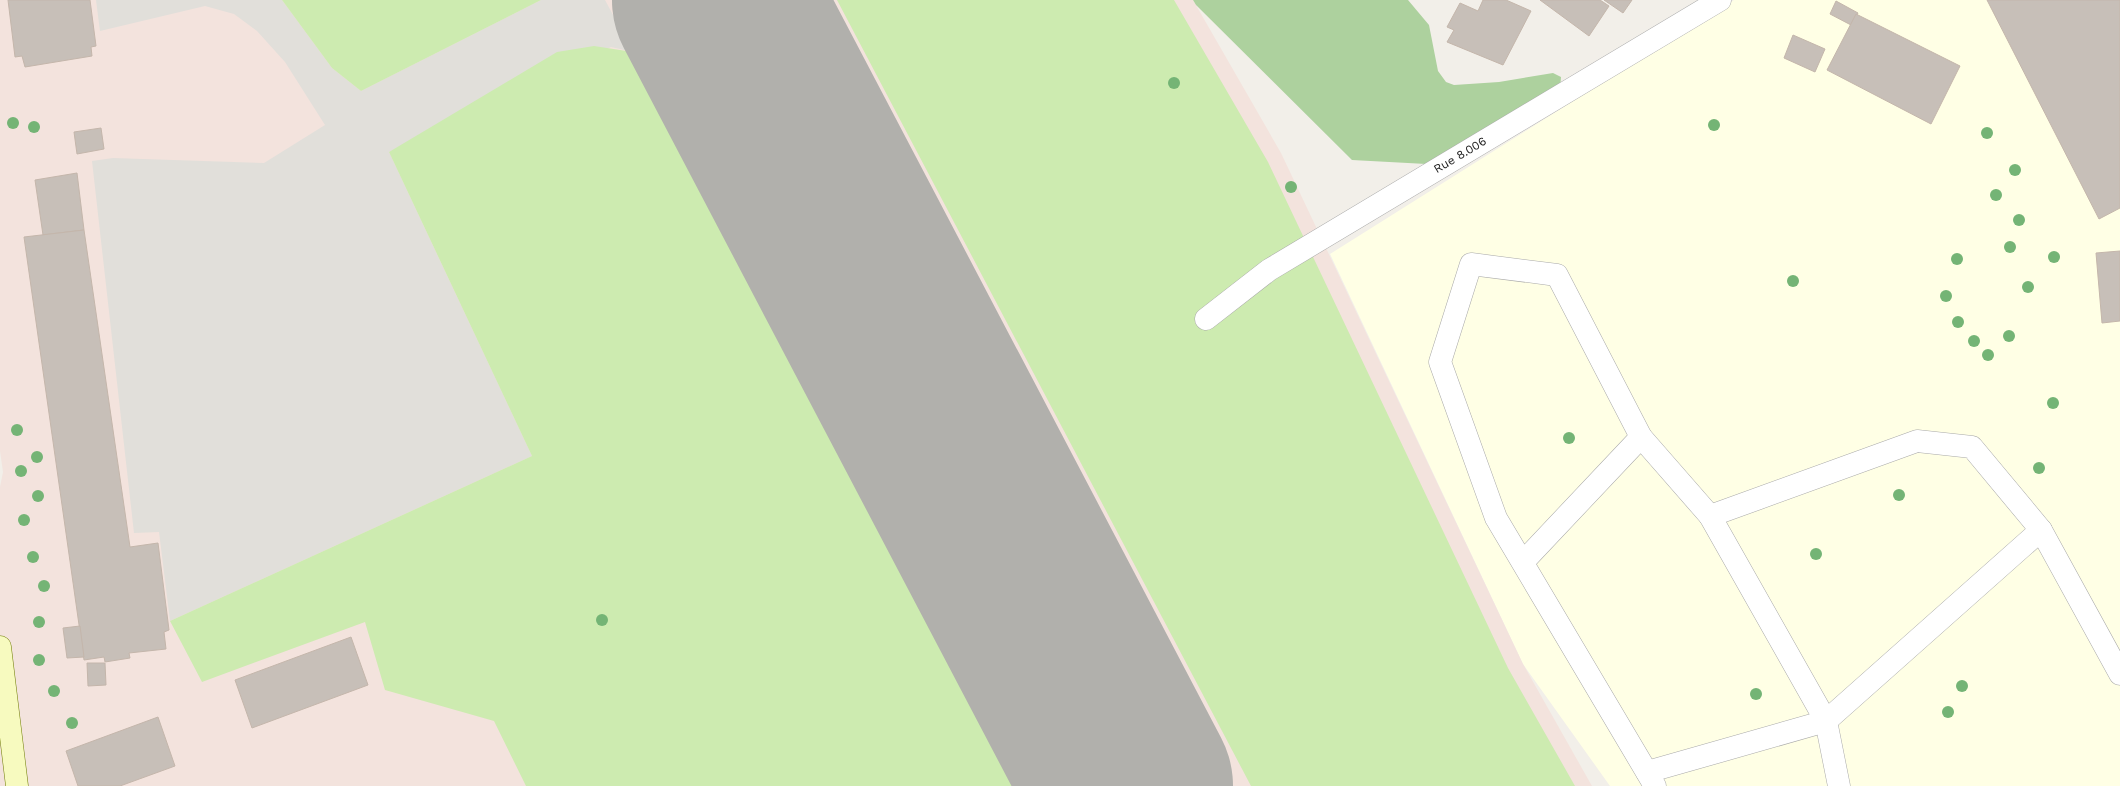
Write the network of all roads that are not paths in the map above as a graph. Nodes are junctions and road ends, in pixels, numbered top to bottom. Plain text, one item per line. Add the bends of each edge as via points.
1 (1720, 0) edge
2 (1206, 319) dead end
3 (1641, 436) junction
4 (1710, 516) junction
5 (2041, 530) junction
6 (1523, 562) junction
7 (0, 647) edge
8 (2120, 674) edge
9 (1826, 721) junction
10 (1651, 779) edge
11 (17, 786) edge
12 (1839, 786) edge

1 - 2 street, Rue 8.006 via 1269,270
3 - 4 street
3 - 6 street
3 - 6 street via 1557,275 1471,264 1440,362 1496,518
4 - 5 street via 1917,441 1972,447
4 - 9 street
5 - 8 street
5 - 9 street
6 - 10 street
7 - 11 street
9 - 10 street
9 - 12 street

